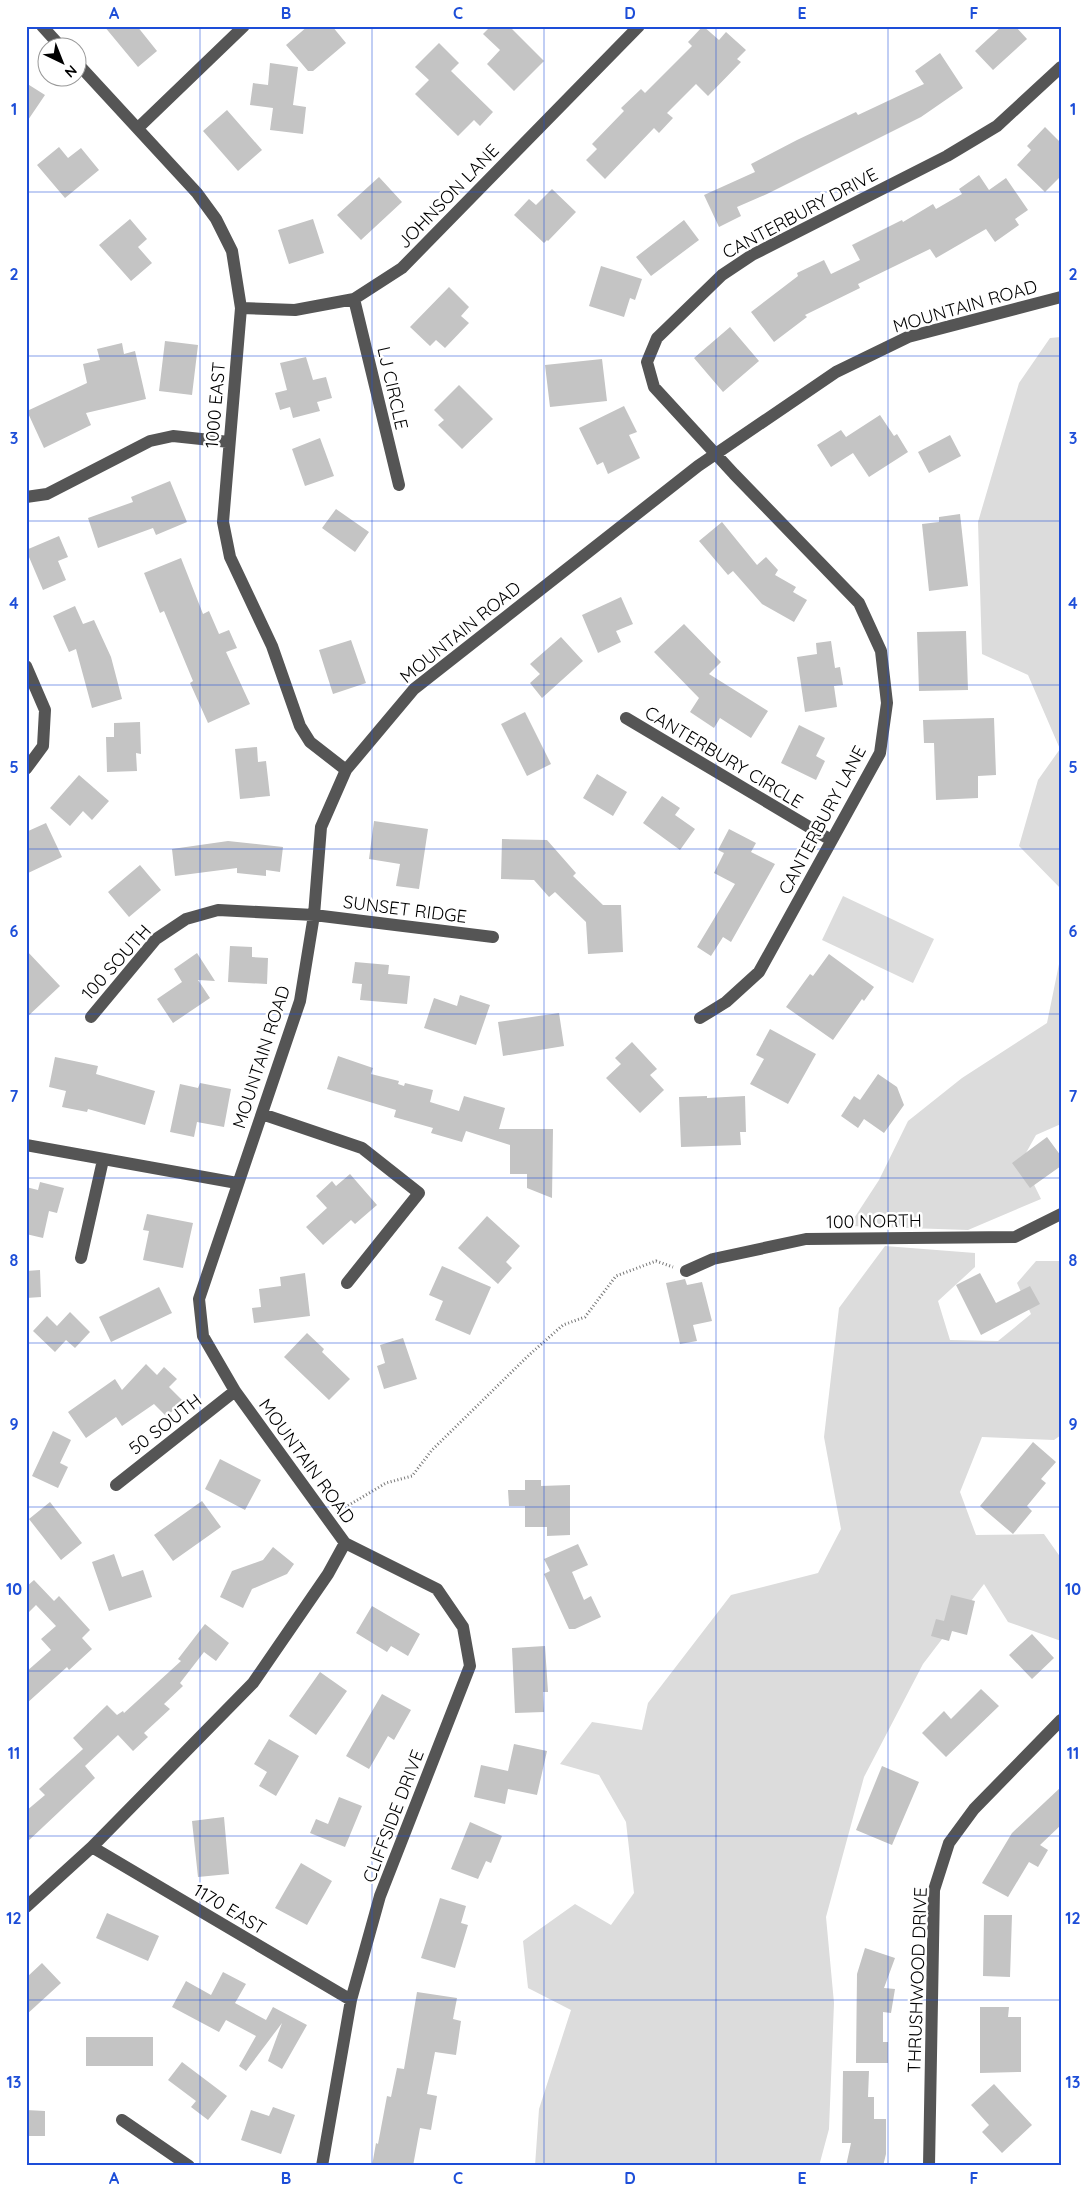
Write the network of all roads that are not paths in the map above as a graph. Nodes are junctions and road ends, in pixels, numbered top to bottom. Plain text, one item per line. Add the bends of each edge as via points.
1 (42, 26) edge
2 (244, 26) edge
3 (639, 26) edge
4 (53, 38) edge
5 (1061, 67) edge
6 (88, 75) edge
7 (138, 128) junction
8 (1061, 297) edge
9 (354, 299) junction
10 (241, 308) junction
11 (229, 442) junction
12 (716, 454) junction
13 (398, 485) dead end
14 (26, 497) edge
15 (26, 666) edge
16 (626, 718) dead end
17 (26, 769) edge
18 (346, 770) junction
19 (831, 840) junction
20 (314, 915) junction
21 (492, 937) dead end
22 (91, 1017) dead end
23 (700, 1018) dead end
24 (262, 1114) junction
25 (26, 1145) edge
26 (103, 1160) junction
27 (237, 1183) junction
28 (1061, 1214) edge
29 (81, 1258) dead end
30 (686, 1271) road end
31 (347, 1283) dead end
32 (235, 1391) junction
33 (116, 1485) dead end
34 (345, 1543) junction
35 (1061, 1720) edge
36 (92, 1847) junction
37 (26, 1907) edge
38 (351, 2000) junction
39 (122, 2120) dead end
40 (189, 2166) edge
41 (322, 2166) edge
42 (929, 2166) edge

1 - 4 street
2 - 7 street
3 - 9 street, JOHNSON LANE via 402,268
5 - 12 street, CANTERBURY DRIVE via 997,126 947,156 752,255 722,275 657,338 647,362 654,387
6 - 7 street, 1000 EAST
7 - 10 street, 1000 EAST via 197,193 216,220 232,251
8 - 12 street, MOUNTAIN ROAD via 908,337 836,372
9 - 10 street, JOHNSON LANE via 295,310
9 - 13 street, LJ CIRCLE
10 - 11 street, 1000 EAST
11 - 14 street via 173,436 150,441 47,494
11 - 18 street, 1000 EAST via 223,522 230,557 272,646 300,726 310,742
12 - 18 street, MOUNTAIN ROAD via 414,689
12 - 19 street, CANTERBURY LANE via 858,603 881,651 887,703 880,753
15 - 17 street via 45,710 43,746
16 - 19 street, CANTERBURY CIRCLE
18 - 20 street, MOUNTAIN ROAD via 321,827
19 - 23 street, CANTERBURY LANE via 759,972 726,1002
20 - 21 street, SUNSET RIDGE
20 - 22 street, 100 SOUTH via 218,910 186,919 156,939
20 - 24 street, MOUNTAIN ROAD via 300,1001
24 - 27 street, MOUNTAIN ROAD
24 - 31 street via 362,1148 419,1193
25 - 26 street
26 - 27 street
26 - 29 street
27 - 32 street, MOUNTAIN ROAD via 199,1299 203,1336
28 - 30 street, 100 NORTH via 1015,1237 806,1239 713,1259
32 - 33 street, 50 SOUTH
32 - 34 street, MOUNTAIN ROAD
34 - 36 street, MOUNTAIN ROAD via 328,1574 253,1683
34 - 38 street, CLIFFSIDE DRIVE via 437,1589 463,1627 470,1666 380,1896
35 - 42 street, THRUSHWOOD DRIVE via 974,1809 950,1843 934,1890
36 - 37 street, MOUNTAIN ROAD
36 - 38 street, 1170 EAST
38 - 41 street, CLIFFSIDE DRIVE
39 - 40 street

